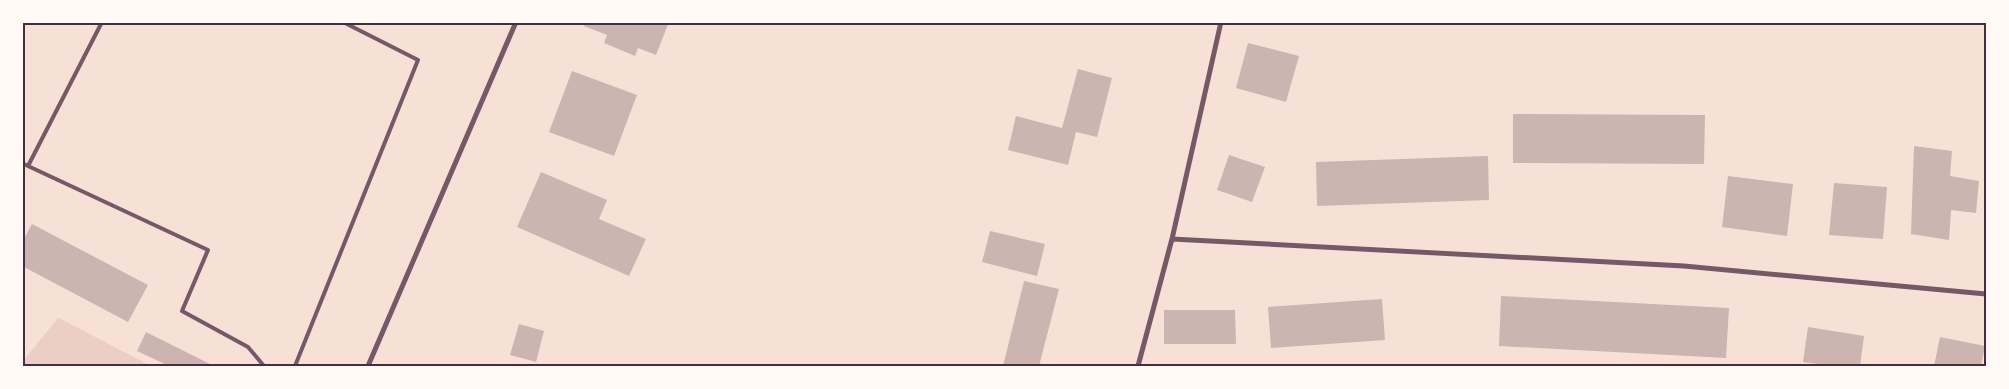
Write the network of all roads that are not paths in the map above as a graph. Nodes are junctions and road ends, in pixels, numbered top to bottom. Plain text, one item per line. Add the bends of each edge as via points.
1 (102, 22) edge
2 (343, 22) edge
3 (516, 22) edge
4 (1221, 22) edge
5 (22, 163) edge
6 (28, 166) junction
7 (1172, 239) junction
8 (1986, 294) edge
9 (264, 366) edge
10 (295, 366) edge
11 (368, 366) edge
12 (1138, 366) edge

1 - 6 lane
2 - 10 lane via 418,60
3 - 11 street
4 - 7 street
5 - 6 lane
6 - 9 lane via 208,250 182,312 248,347
7 - 8 street via 1684,266
7 - 12 street

